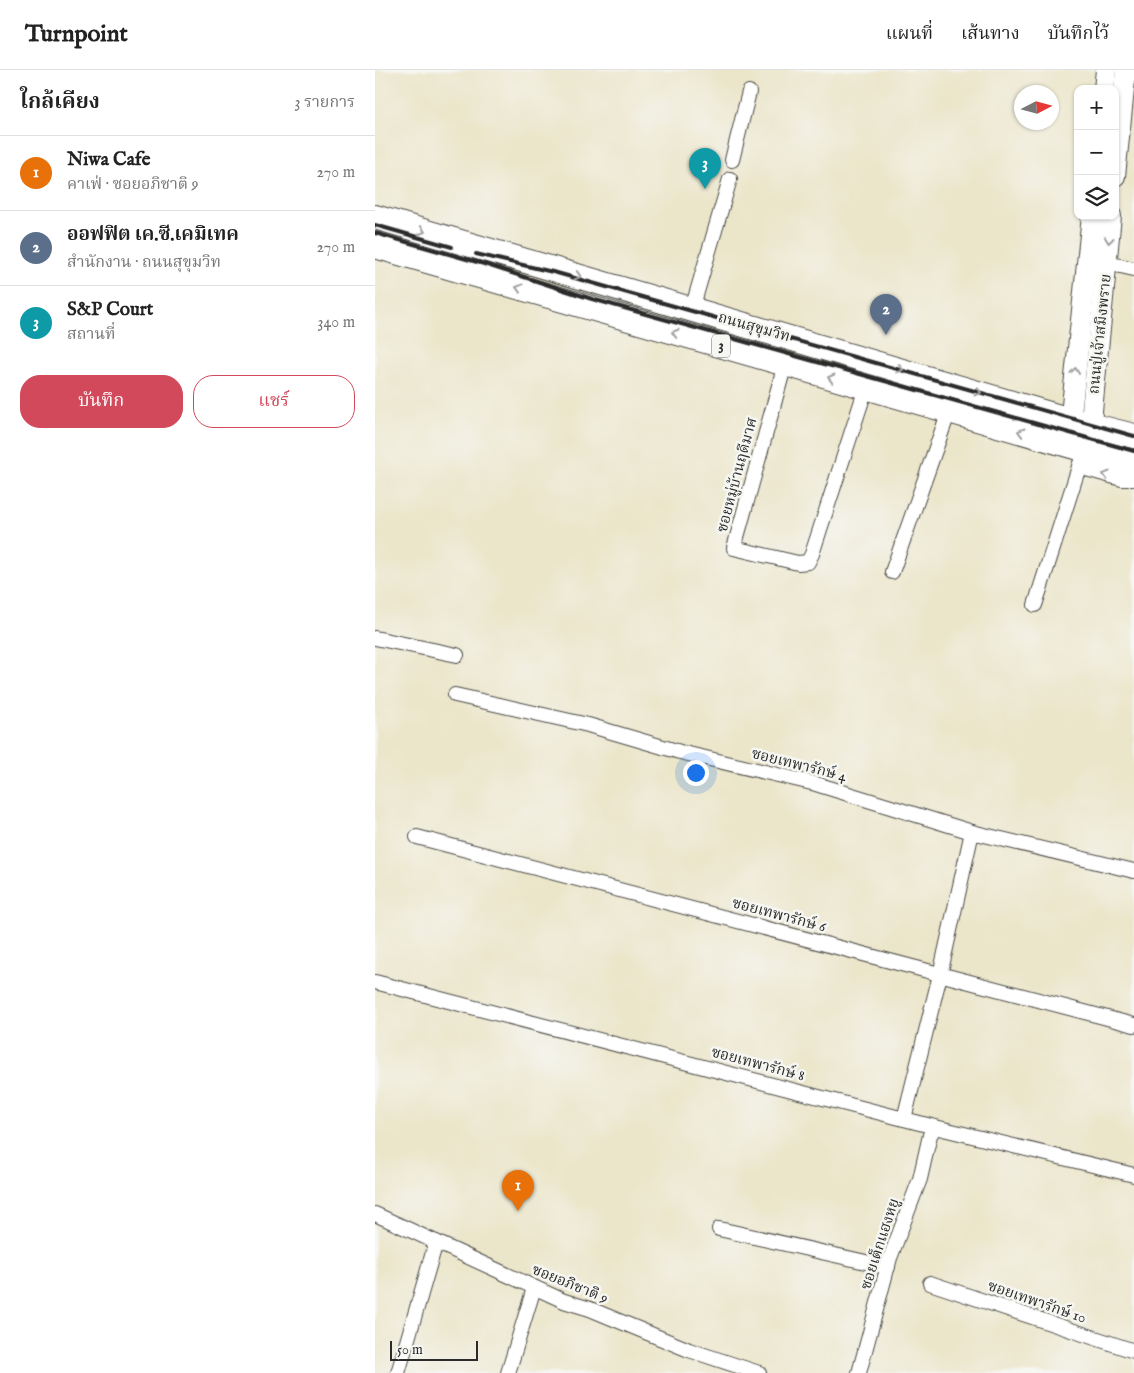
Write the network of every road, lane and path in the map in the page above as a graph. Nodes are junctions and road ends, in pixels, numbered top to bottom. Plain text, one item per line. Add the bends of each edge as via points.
1 (1106, 70) edge
2 (1126, 70) edge
3 (1104, 85) edge
4 (749, 92) dead end
5 (732, 160) dead end
6 (1115, 175) edge
7 (730, 180) dead end
8 (375, 217) edge
9 (1092, 220) edge
10 (1111, 220) edge
11 (375, 246) edge
12 (1107, 263) junction
13 (1134, 269) edge
14 (692, 309) junction
15 (785, 364) junction
16 (866, 388) junction
17 (949, 412) junction
18 (1081, 422) junction
19 (1134, 436) edge
20 (1080, 454) junction
21 (1134, 464) edge
22 (1134, 479) edge
23 (892, 572) dead end
24 (1035, 605) dead end
25 (375, 638) edge
26 (457, 655) dead end
27 (455, 695) dead end
28 (972, 832) junction
29 (417, 837) dead end
30 (1134, 871) edge
31 (940, 975) junction
32 (375, 982) edge
33 (1134, 1025) edge
34 (904, 1119) junction
35 (935, 1127) junction
36 (1134, 1175) edge
37 (375, 1214) edge
38 (719, 1229) dead end
39 (436, 1242) junction
40 (888, 1268) junction
41 (930, 1283) dead end
42 (534, 1288) junction
43 (1134, 1351) edge
44 (398, 1373) edge
45 (508, 1373) edge
46 (759, 1373) edge
47 (859, 1373) edge

1 - 3 main road
2 - 6 main road
4 - 5 street
7 - 14 street
8 -> 14 highway, ถนนสุขุมวิท / 3
18 -> 9 main road, ถนนปู่เจ้าสมิงพราย
10 -> 12 main road, ถนนปู่เจ้าสมิงพราย
15 -> 11 highway, ถนนสุขุมวิท / 3
12 - 13 street
12 - 18 main road, ถนนปู่เจ้าสมิงพราย
14 -> 18 highway, ถนนสุขุมวิท / 3
16 -> 15 highway, ถนนสุขุมวิท / 3
15 - 16 street, ซอยหมู่บ้านฤดีมาศ via 734,548 798,563 808,562
16 - 17 highway, ถนนสุขุมวิท / 3
20 -> 17 highway, ถนนสุขุมวิท / 3
17 - 23 street
18 - 19 highway, ถนนสุขุมวิท / 3
18 - 20 main road, ถนนปู่เจ้าสมิงพราย
20 - 21 highway, ถนนสุขุมวิท / 3
22 -> 20 street via 1122,479
20 - 24 street
25 - 26 street
27 - 28 street, ซอยเทพารักษ์ 4 via 588,725 680,752 816,784
28 - 30 street, ซอยเทพารักษ์ 4
28 - 31 street
29 - 31 street, ซอยเทพารักษ์ 6
31 - 33 street, ซอยเทพารักษ์ 6
31 - 34 street
32 - 34 street, ซอยเทพารักษ์ 8
34 - 35 street, ซอยเทพารักษ์ 8
35 - 36 street, ซอยเทพารักษ์ 8
35 - 40 street, ซอยเต็กแฮงหยู
37 - 39 street, ซอยอภิชาติ 9
38 - 40 street
39 - 42 street, ซอยอภิชาติ 9
39 - 44 street
40 - 47 street, ซอยเต็กแฮงหยู
41 - 43 street, ซอยเทพารักษ์ 10
42 - 45 street
42 - 46 street, ซอยอภิชาติ 9 via 689,1350

